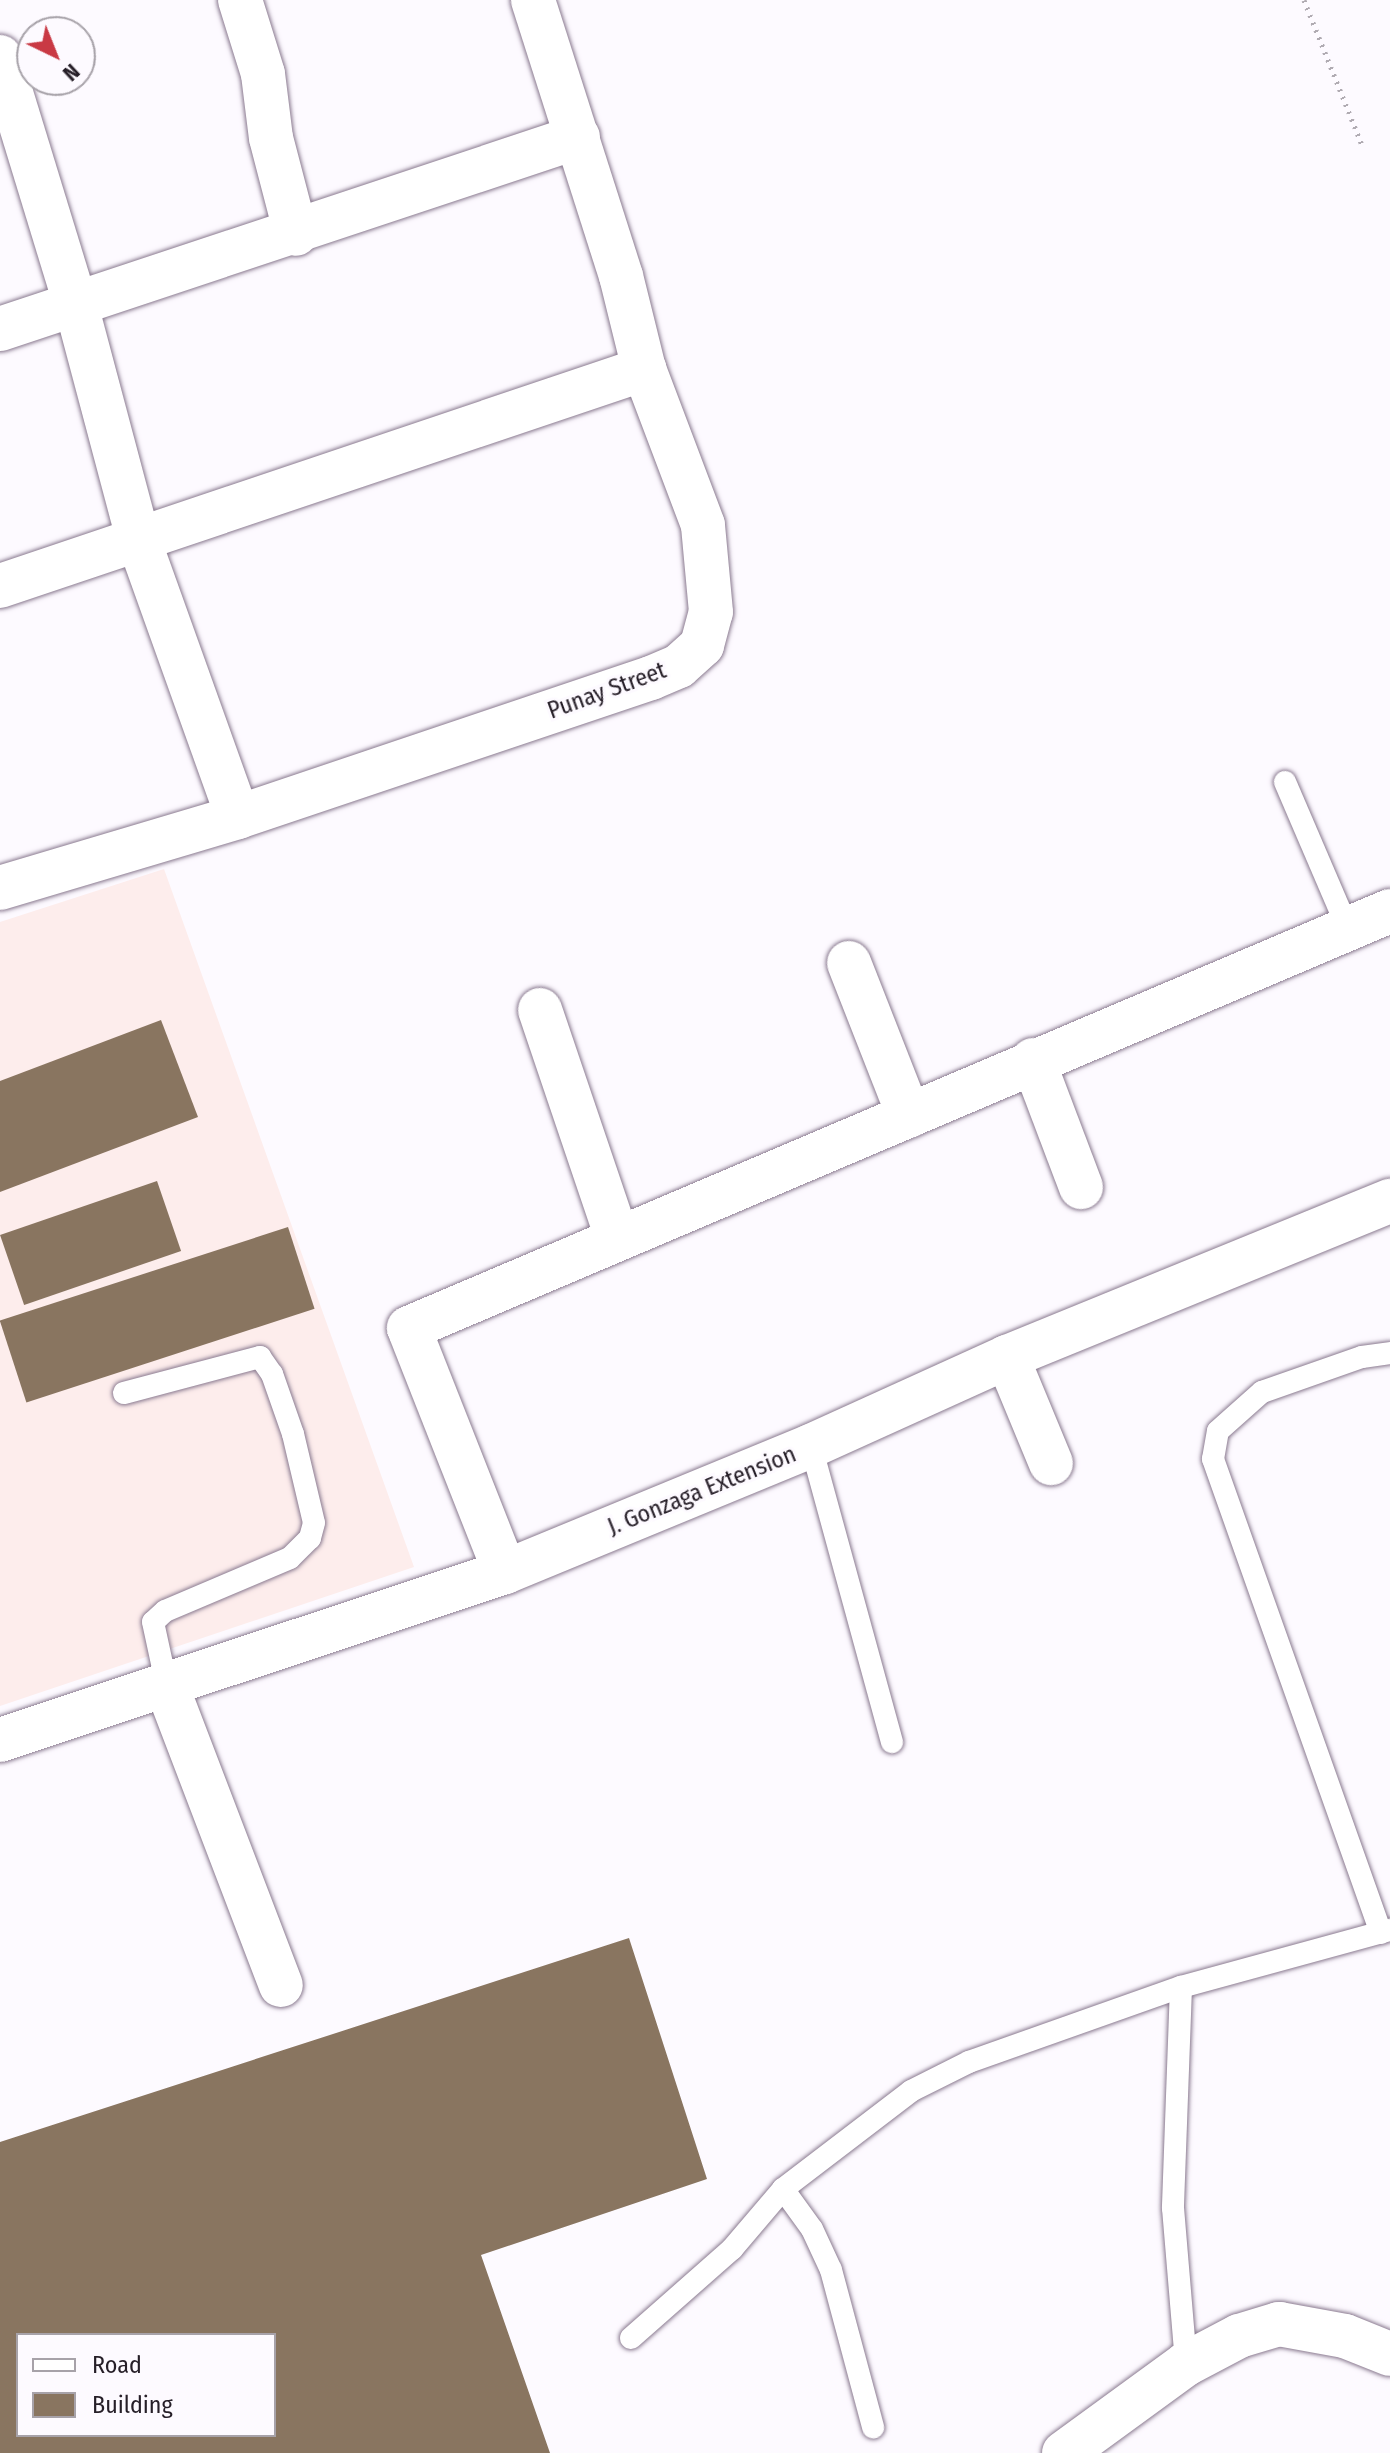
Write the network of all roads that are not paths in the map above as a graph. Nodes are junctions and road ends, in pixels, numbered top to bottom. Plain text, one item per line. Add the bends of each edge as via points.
1 (240, 0) edge
2 (533, 0) edge
3 (0, 57) edge
4 (578, 137) junction
5 (296, 234) junction
6 (76, 305) junction
7 (0, 329) edge
8 (644, 369) junction
9 (139, 541) junction
10 (0, 586) edge
11 (1285, 782) dead end
12 (238, 817) junction
13 (0, 888) edge
14 (1390, 911) edge
15 (1348, 929) junction
16 (849, 963) dead end
17 (540, 1010) dead end
18 (1033, 1060) junction
19 (909, 1116) junction
20 (1081, 1187) dead end
21 (1390, 1201) edge
22 (617, 1238) junction
23 (1390, 1353) edge
24 (1007, 1357) junction
25 (124, 1393) dead end
26 (811, 1446) junction
27 (1051, 1463) dead end
28 (505, 1572) junction
29 (167, 1687) junction
30 (0, 1740) edge
31 (892, 1742) dead end
32 (1385, 1932) edge
33 (281, 1985) dead end
34 (1181, 1987) junction
35 (783, 2189) junction
36 (631, 2338) dead end
37 (1390, 2354) edge
38 (1186, 2364) junction
39 (873, 2427) dead end
40 (1064, 2453) edge

1 - 5 street via 263,74 271,138
2 - 4 street, Punay Street
3 - 6 street
4 - 5 street
4 - 8 street, Punay Street
5 - 6 street
6 - 7 street
6 - 9 street
8 - 9 street
8 - 12 street, Punay Street via 703,525 711,612 702,645 679,666 651,678
9 - 10 street
9 - 12 street
11 - 15 lane
12 - 13 street, Punay Street
14 - 15 street
15 - 18 street
16 - 19 street
17 - 22 street
18 - 19 street
18 - 20 street
19 - 22 street
21 - 24 street, J. Gonzaga Extension
22 - 28 street via 409,1328
23 - 32 lane via 1362,1357 1262,1392 1218,1431 1213,1459
24 - 26 street, J. Gonzaga Extension
24 - 27 street
25 - 29 lane via 260,1357 272,1374 293,1434 314,1523 310,1538 290,1558 165,1611 153,1622
26 - 28 street, J. Gonzaga Extension
26 - 31 lane
28 - 29 street, J. Gonzaga Extension
29 - 30 street, J. Gonzaga Extension
29 - 33 street
32 - 34 lane
34 - 35 lane via 969,2062 911,2091
34 - 38 lane via 1173,2208
35 - 36 lane via 732,2249
35 - 39 lane via 812,2229 831,2270
37 - 38 street via 1345,2336 1279,2324 1239,2336
38 - 40 street

